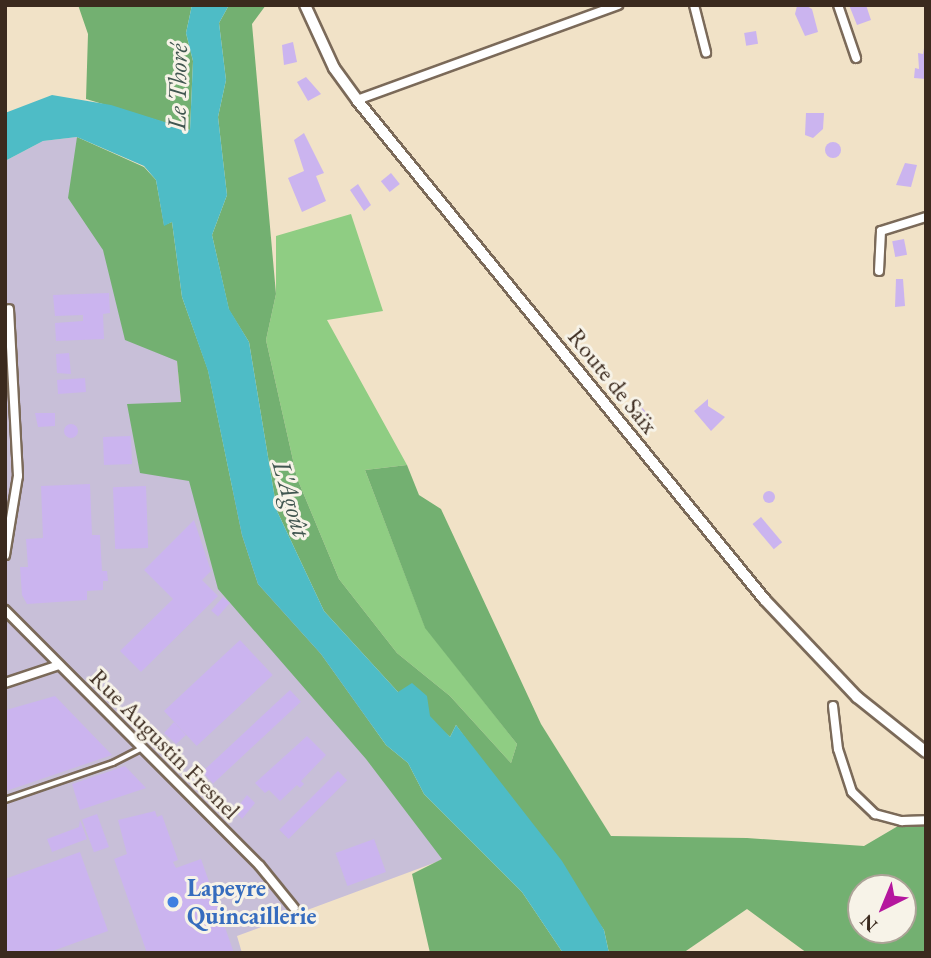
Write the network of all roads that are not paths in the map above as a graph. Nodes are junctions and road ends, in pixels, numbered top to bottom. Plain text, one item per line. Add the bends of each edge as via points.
1 (305, 5) edge
2 (618, 5) edge
3 (694, 5) edge
4 (838, 5) edge
5 (706, 52) dead end
6 (856, 58) dead end
7 (357, 100) junction
8 (926, 217) edge
9 (879, 271) dead end
10 (9, 309) dead end
11 (5, 555) edge
12 (5, 610) edge
13 (59, 665) junction
14 (5, 682) edge
15 (834, 706) dead end
16 (142, 748) junction
17 (926, 752) edge
18 (5, 800) edge
19 (926, 820) edge
20 (294, 908) dead end

1 - 7 street, Route de Saïx via 329,59
2 - 7 street
3 - 5 street
4 - 6 street
7 - 17 street, Route de Saïx via 765,600 857,697
8 - 9 street via 881,231
10 - 11 street via 18,476
12 - 13 street, Rue Augustin Fresnel
13 - 14 street
13 - 16 street, Rue Augustin Fresnel
15 - 19 street via 838,748 852,792 875,814 902,821
16 - 18 lane via 113,763
16 - 20 street, Rue Augustin Fresnel via 260,866

